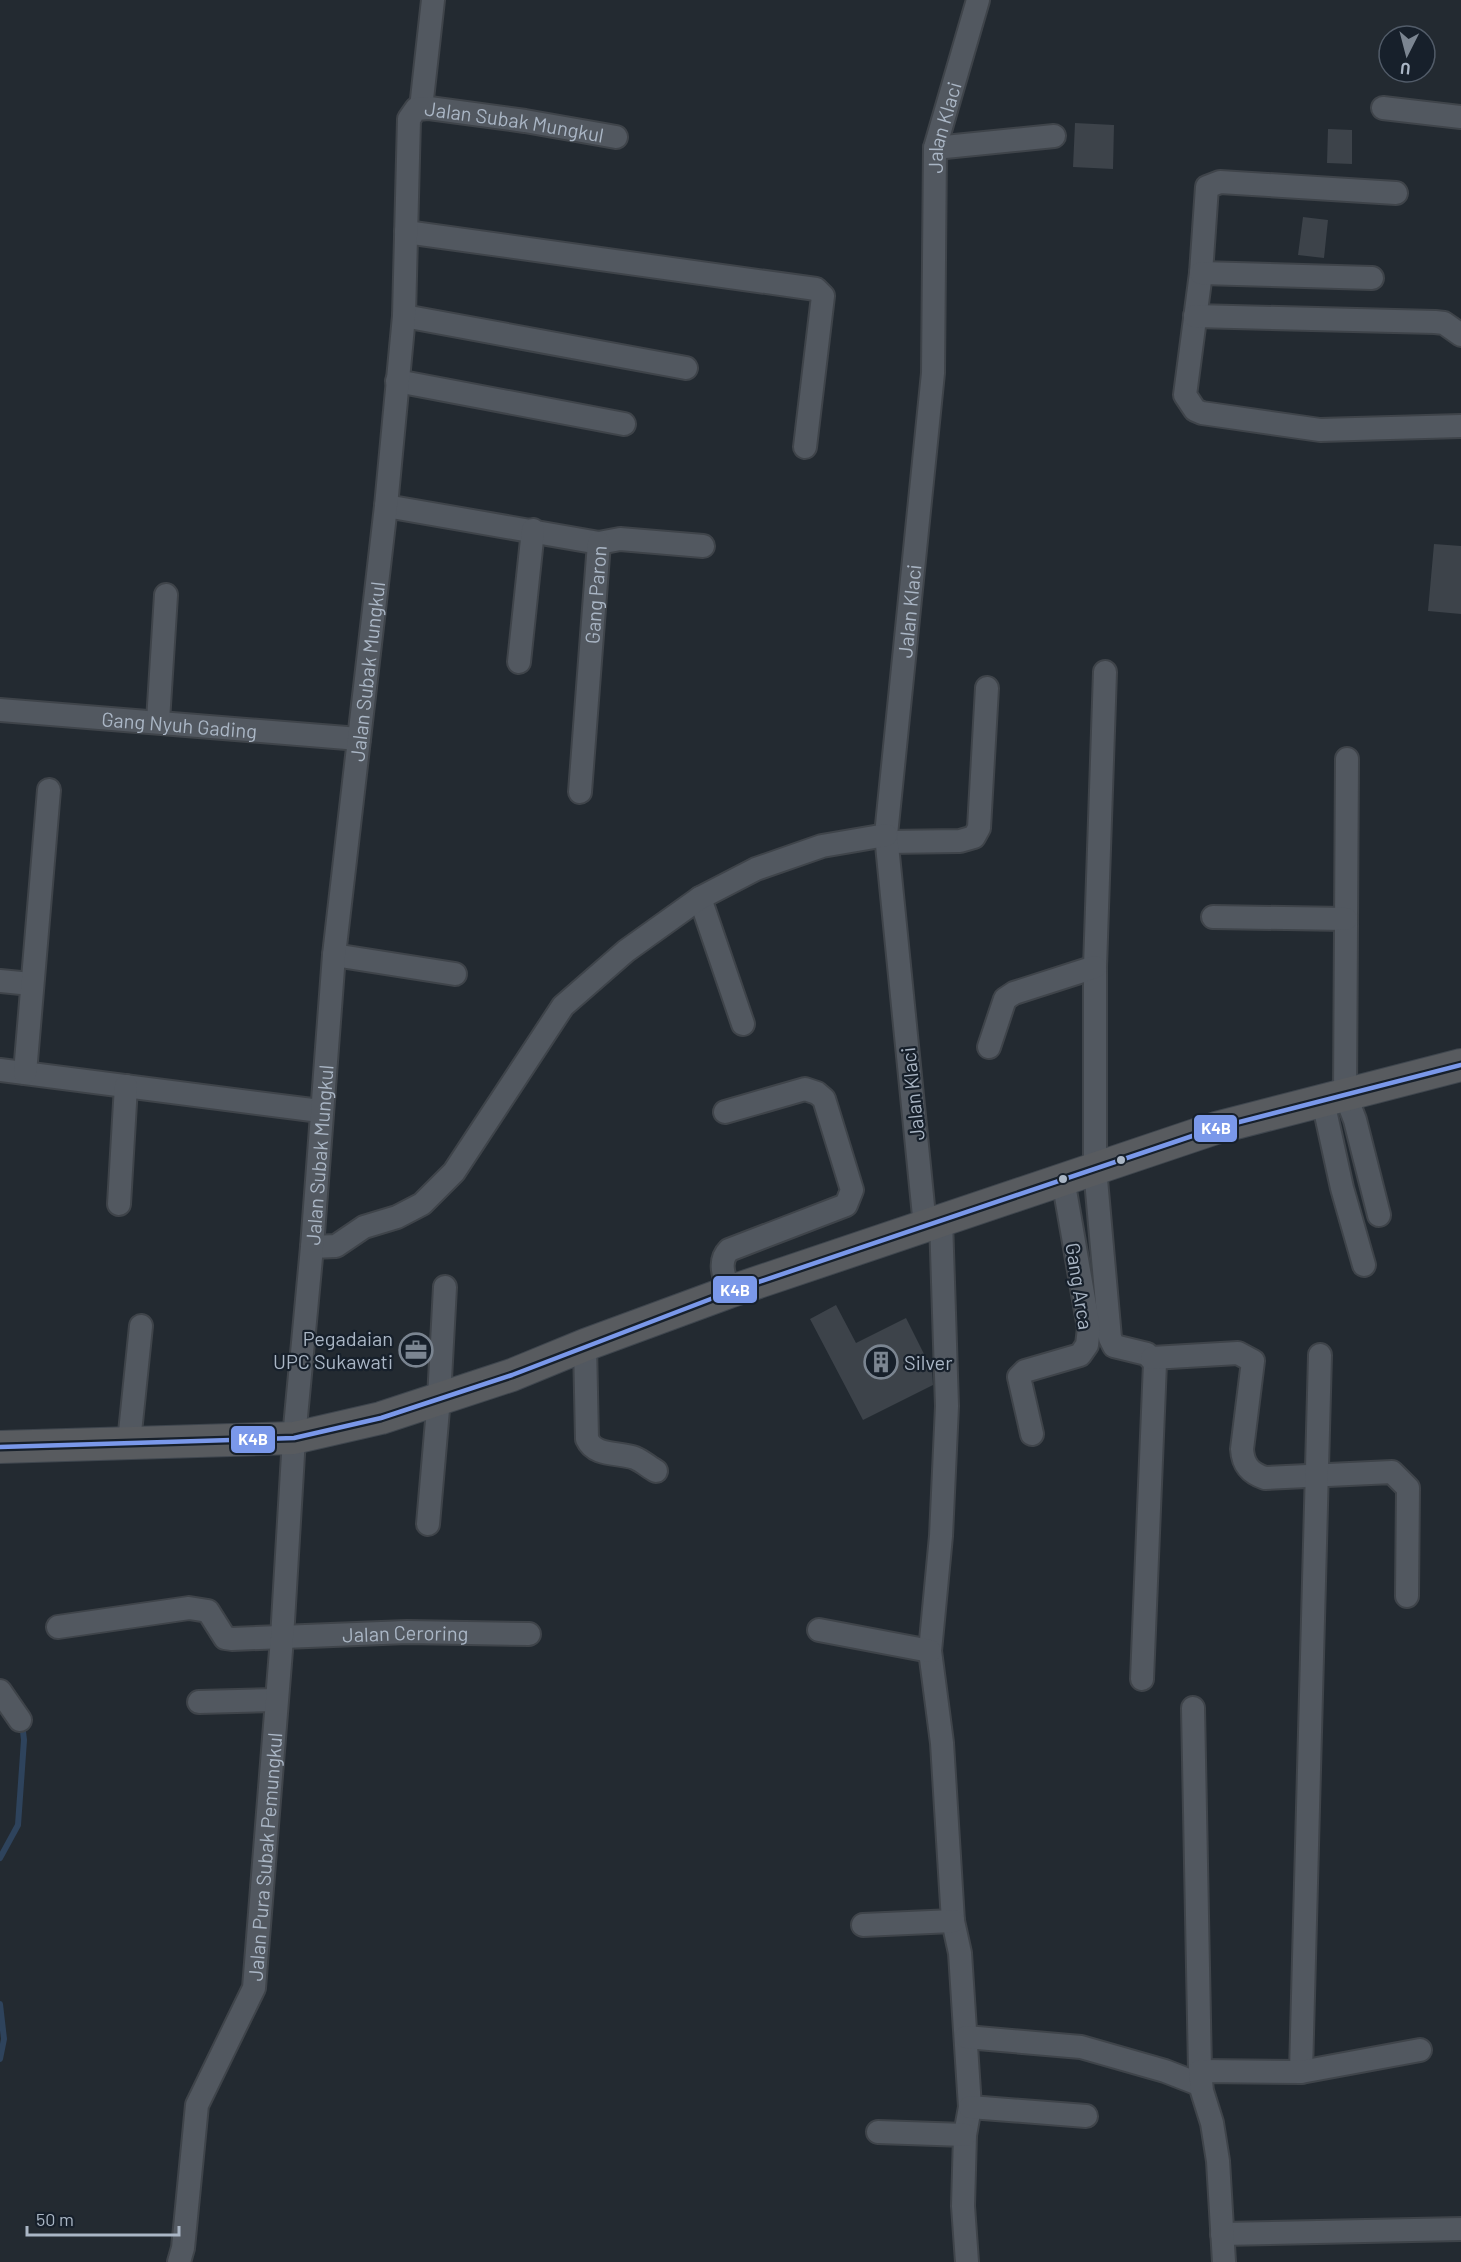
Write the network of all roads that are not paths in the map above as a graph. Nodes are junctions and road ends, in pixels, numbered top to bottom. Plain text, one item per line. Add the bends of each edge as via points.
1 (433, 0) edge
2 (978, 0) edge
3 (420, 108) junction
4 (1383, 108) dead end
5 (1461, 117) edge
6 (1054, 136) dead end
7 (616, 137) dead end
8 (936, 148) junction
9 (1396, 193) dead end
10 (406, 232) junction
11 (1201, 273) junction
12 (1372, 278) dead end
13 (404, 316) junction
14 (1195, 316) junction
15 (1461, 334) edge
16 (686, 368) dead end
17 (397, 381) junction
18 (624, 424) dead end
19 (1461, 426) edge
20 (805, 447) dead end
21 (386, 506) junction
22 (533, 530) junction
23 (599, 543) junction
24 (703, 546) dead end
25 (166, 595) dead end
26 (519, 662) dead end
27 (1105, 672) dead end
28 (987, 688) dead end
29 (0, 710) edge
30 (158, 721) junction
31 (358, 739) junction
32 (1347, 759) dead end
33 (49, 790) dead end
34 (580, 792) dead end
35 (886, 839) junction
36 (700, 898) junction
37 (1213, 917) dead end
38 (1346, 919) junction
39 (334, 955) junction
40 (1095, 967) junction
41 (455, 974) dead end
42 (0, 981) edge
43 (31, 984) junction
44 (743, 1024) dead end
45 (989, 1047) dead end
46 (1461, 1065) edge
47 (0, 1070) edge
48 (25, 1073) junction
49 (126, 1086) junction
50 (1334, 1097) junction
51 (320, 1111) junction
52 (725, 1112) dead end
53 (1095, 1168) junction
54 (1064, 1189) junction
55 (119, 1204) dead end
56 (1379, 1215) dead end
57 (933, 1223) junction
58 (312, 1247) junction
59 (1364, 1265) dead end
60 (445, 1287) dead end
61 (729, 1292) junction
62 (141, 1326) dead end
63 (585, 1344) junction
64 (1320, 1355) dead end
65 (1152, 1358) junction
66 (439, 1398) junction
67 (1032, 1434) dead end
68 (294, 1438) junction
69 (129, 1442) junction
70 (0, 1447) edge
71 (656, 1471) dead end
72 (1317, 1477) junction
73 (428, 1524) dead end
74 (1407, 1596) dead end
75 (58, 1627) dead end
76 (819, 1630) dead end
77 (529, 1634) dead end
78 (282, 1638) junction
79 (930, 1651) junction
80 (1142, 1679) dead end
81 (0, 1690) edge
82 (276, 1700) junction
83 (199, 1702) dead end
84 (1193, 1708) dead end
85 (20, 1720) dead end
86 (953, 1921) junction
87 (863, 1925) dead end
88 (966, 2037) junction
89 (1420, 2050) dead end
90 (1301, 2072) junction
91 (1200, 2078) junction
92 (970, 2107) junction
93 (1086, 2116) dead end
94 (878, 2132) dead end
95 (965, 2135) junction
96 (1461, 2229) edge
97 (1222, 2234) junction
98 (179, 2262) edge
99 (967, 2262) edge
100 (1224, 2262) edge

1 - 3 street
2 - 8 street, Jalan Klaci
3 - 7 street, Jalan Subak Mungkul
3 - 10 street, Jalan Subak Mungkul via 409,118
4 - 5 street
6 - 8 street
8 - 35 street, Jalan Klaci via 933,373
9 - 11 street via 1211,184 1205,193
10 - 13 street, Jalan Subak Mungkul
10 - 20 street via 816,289 823,296
11 - 12 street
11 - 14 street
13 - 16 street
13 - 17 street, Jalan Subak Mungkul
14 - 15 street via 1435,322
14 - 19 street via 1185,395 1195,410 1202,413 1320,429
17 - 18 street
17 - 21 street, Jalan Subak Mungkul
21 - 22 street, Gang Paron
21 - 31 street, Jalan Subak Mungkul
22 - 23 street, Gang Paron
22 - 26 street
23 - 24 street via 620,539
23 - 34 street, Gang Paron
25 - 30 street
27 - 40 street
28 - 35 street via 976,834 960,841
29 - 30 street, Gang Nyuh Gading
30 - 31 street, Gang Nyuh Gading
31 - 39 street, Jalan Subak Mungkul
32 - 38 street
33 - 43 street
35 - 36 street via 822,846 756,869
35 - 57 street, Jalan Klaci
36 - 44 street
36 - 58 street via 626,951 563,1006 454,1172 422,1204 364,1227 336,1246
37 - 38 street
38 - 50 street
39 - 41 street
39 - 51 street, Jalan Subak Mungkul
40 - 45 street via 1005,999
40 - 53 street
42 - 43 street
43 - 48 street
46 - 50 highway
47 - 48 street
48 - 49 street
49 - 51 street
49 - 55 street
50 - 53 highway via 1216,1128
50 - 56 street via 1355,1120
50 - 59 street via 1342,1188
51 - 58 street, Jalan Subak Mungkul
52 - 61 street via 805,1089 817,1093 824,1099 852,1190 846,1205 729,1250 722,1259
53 - 54 highway
53 - 65 street via 1110,1338 1118,1348
54 - 57 highway
54 - 67 street, Gang Arca via 1088,1339 1080,1355 1025,1371 1019,1377
57 - 61 highway
57 - 79 street, Jalan Klaci via 947,1406 941,1536
58 - 68 street, Jalan Subak Mungkul
60 - 66 street
61 - 63 highway
62 - 69 street
63 - 66 highway via 512,1375
63 - 71 street via 589,1445 636,1458
64 - 72 street
65 - 72 street via 1238,1353 1249,1358 1253,1369 1242,1460 1248,1469 1266,1478
65 - 80 street via 1155,1363
66 - 68 highway via 381,1418
66 - 73 street
68 - 69 highway
68 - 78 street, Jalan Pura Subak Pemungkul
69 - 70 highway
72 - 74 street via 1392,1472 1404,1481 1408,1488
72 - 90 street
75 - 78 street, Jalan Ceroring via 201,1609 208,1611 225,1638
76 - 79 street
77 - 78 street, Jalan Ceroring via 407,1632
78 - 82 street, Jalan Pura Subak Pemungkul
79 - 86 street, Jalan Klaci via 942,1743
81 - 85 street
82 - 83 street
82 - 98 street, Jalan Pura Subak Pemungkul via 254,1988 197,2105
84 - 91 street
86 - 87 street
86 - 88 street, Jalan Klaci via 960,1953
88 - 91 street via 1081,2047
88 - 92 street, Jalan Klaci
89 - 90 street
90 - 91 street
91 - 97 street via 1212,2123
92 - 93 street
92 - 95 street, Jalan Klaci
94 - 95 street
95 - 99 street, Jalan Klaci via 963,2206
96 - 97 street
97 - 100 street

